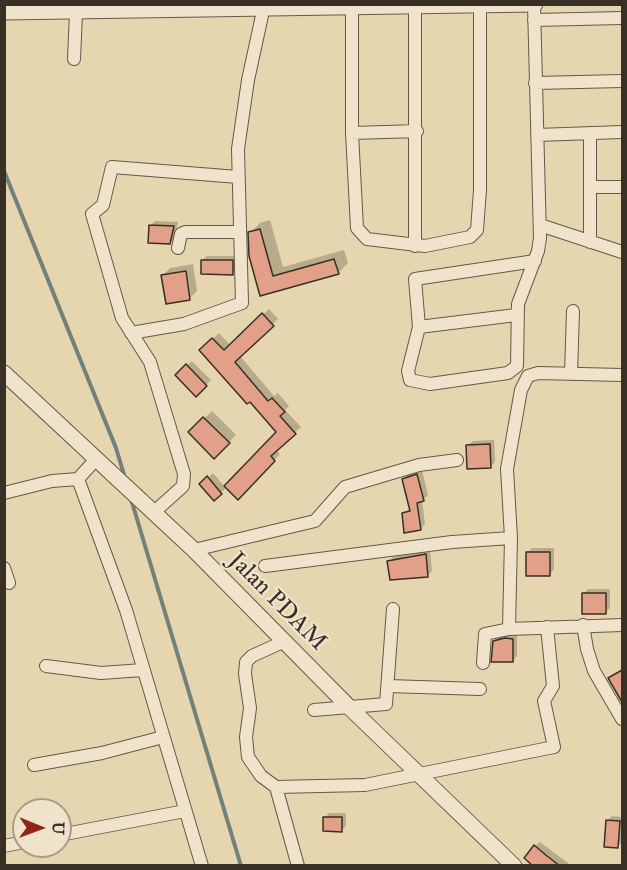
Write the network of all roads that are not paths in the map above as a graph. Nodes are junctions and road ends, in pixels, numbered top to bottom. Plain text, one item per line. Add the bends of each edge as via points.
1 (535, 4) edge
2 (351, 6) edge
3 (480, 6) edge
4 (415, 7) junction
5 (224, 8) edge
6 (263, 10) junction
7 (4, 12) edge
8 (76, 13) junction
9 (622, 18) edge
10 (534, 20) junction
11 (74, 59) dead end
12 (622, 81) edge
13 (535, 83) junction
14 (417, 131) junction
15 (622, 132) edge
16 (352, 133) junction
17 (590, 133) junction
18 (537, 135) junction
19 (238, 177) junction
20 (590, 187) junction
21 (622, 187) edge
22 (540, 225) junction
23 (239, 232) junction
24 (590, 242) junction
25 (415, 246) junction
26 (178, 248) dead end
27 (622, 252) edge
28 (534, 261) junction
29 (573, 311) dead end
30 (516, 315) junction
31 (419, 327) junction
32 (131, 333) junction
33 (4, 373) edge
34 (571, 374) junction
35 (622, 375) edge
36 (96, 459) junction
37 (457, 460) dead end
38 (78, 479) junction
39 (4, 493) edge
40 (148, 508) junction
41 (511, 538) junction
42 (194, 550) junction
43 (265, 566) dead end
44 (4, 568) edge
45 (9, 583) dead end
46 (393, 609) dead end
47 (622, 612) edge
48 (584, 625) junction
49 (622, 626) edge
50 (547, 627) junction
51 (509, 629) junction
52 (285, 641) junction
53 (483, 663) dead end
54 (46, 666) dead end
55 (142, 669) junction
56 (388, 686) junction
57 (480, 689) dead end
58 (348, 707) junction
59 (314, 710) dead end
60 (622, 719) edge
61 (163, 737) junction
62 (34, 765) dead end
63 (416, 773) junction
64 (276, 787) junction
65 (185, 811) junction
66 (72, 833) edge
67 (202, 866) edge
68 (298, 866) edge
69 (514, 866) edge

1 - 3 street
1 - 10 street
2 - 4 street
2 - 6 street
2 - 16 street
3 - 4 street
3 - 25 street via 477,230 454,242
4 - 14 street
5 - 6 street
5 - 8 street
6 - 19 street via 240,128
7 - 8 street
8 - 11 street
9 - 10 street
10 - 13 street
12 - 13 street
13 - 18 street
14 - 16 street
14 - 25 street
15 - 17 street
16 - 25 street via 357,228 367,239
17 - 18 street
17 - 20 street
18 - 22 street
19 - 23 street
19 - 32 street via 111,168 103,205 92,214 118,306
20 - 21 street
20 - 24 street
22 - 24 street
22 - 28 street
23 - 26 street via 185,232
23 - 32 street via 243,298 240,305 184,324
24 - 27 street
28 - 30 street
28 - 31 street via 416,278
29 - 34 street
30 - 31 street
30 - 31 street via 518,360 513,370 430,384 409,378
32 - 40 street via 150,362 185,479 179,491
33 - 36 street, Jalan PDAM
34 - 35 street
34 - 41 street via 532,374 521,390 507,469
36 - 38 street
36 - 40 street, Jalan PDAM
37 - 42 street via 418,465 345,487 311,522
38 - 39 street
38 - 55 street via 126,610
40 - 42 street, Jalan PDAM
41 - 43 street
41 - 51 street
42 - 52 street, Jalan PDAM
44 - 45 street
46 - 56 street
47 - 49 street
48 - 49 street
48 - 50 street
48 - 60 street via 594,671
50 - 51 street
50 - 63 street via 553,686 544,700 554,747
51 - 53 street via 485,634
52 - 58 street, Jalan PDAM
52 - 64 street via 252,656 246,662 245,674 250,708 248,756 261,776
54 - 55 street via 102,673
55 - 61 street
56 - 57 street
56 - 58 street via 385,706
58 - 59 street
58 - 63 street, Jalan PDAM
61 - 62 street
61 - 65 street
63 - 64 street via 365,785
63 - 69 street, Jalan PDAM
64 - 68 street
65 - 66 street
65 - 67 street

